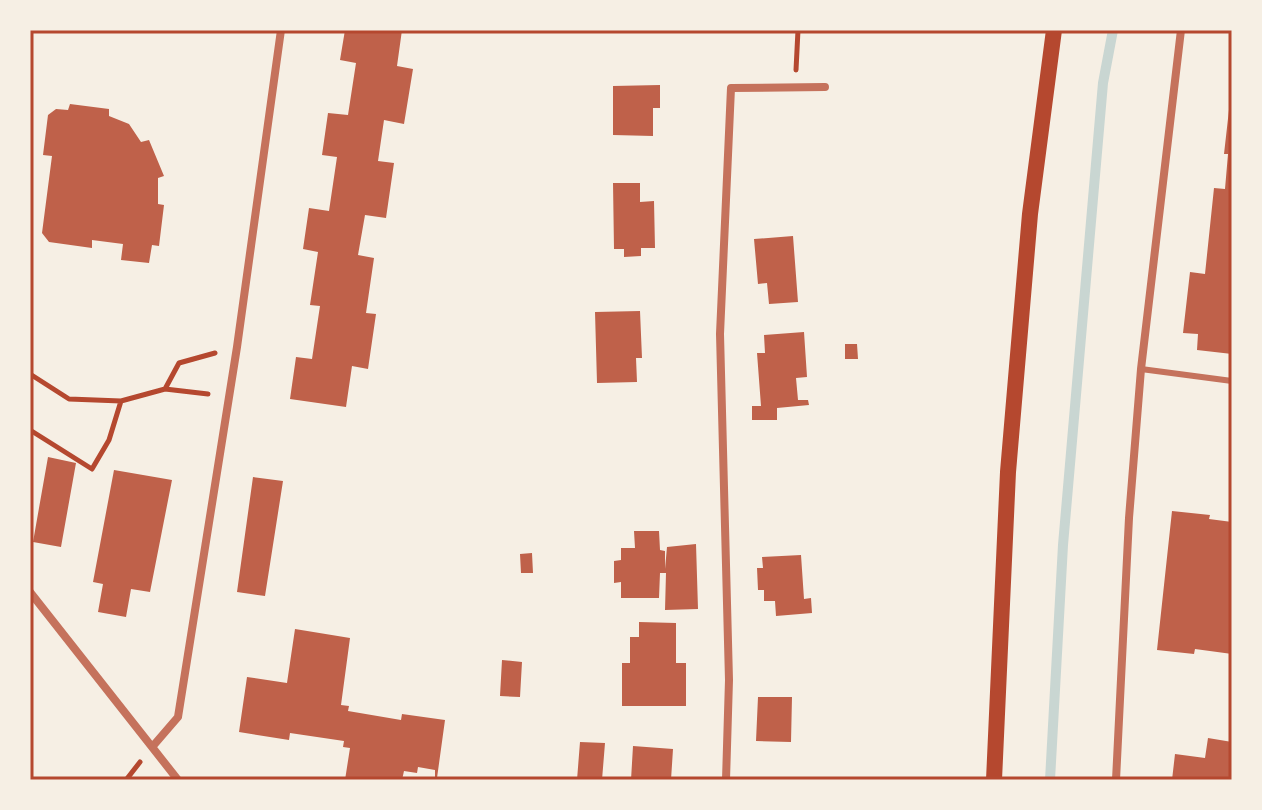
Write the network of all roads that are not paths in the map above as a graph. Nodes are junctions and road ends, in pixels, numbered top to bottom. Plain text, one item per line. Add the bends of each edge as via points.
1 (281, 30) edge
2 (1054, 30) edge
3 (1181, 30) edge
4 (825, 87) dead end
5 (1141, 369) junction
6 (1232, 381) edge
7 (30, 592) edge
8 (153, 746) junction
9 (178, 780) edge
10 (726, 780) edge
11 (994, 780) edge
12 (1116, 780) edge

1 - 8 street via 178,717
2 - 11 main road via 1030,214 1009,457
3 - 5 street
4 - 10 street via 731,88 720,334 729,680
5 - 6 lane
5 - 12 street
7 - 8 street
8 - 9 street

